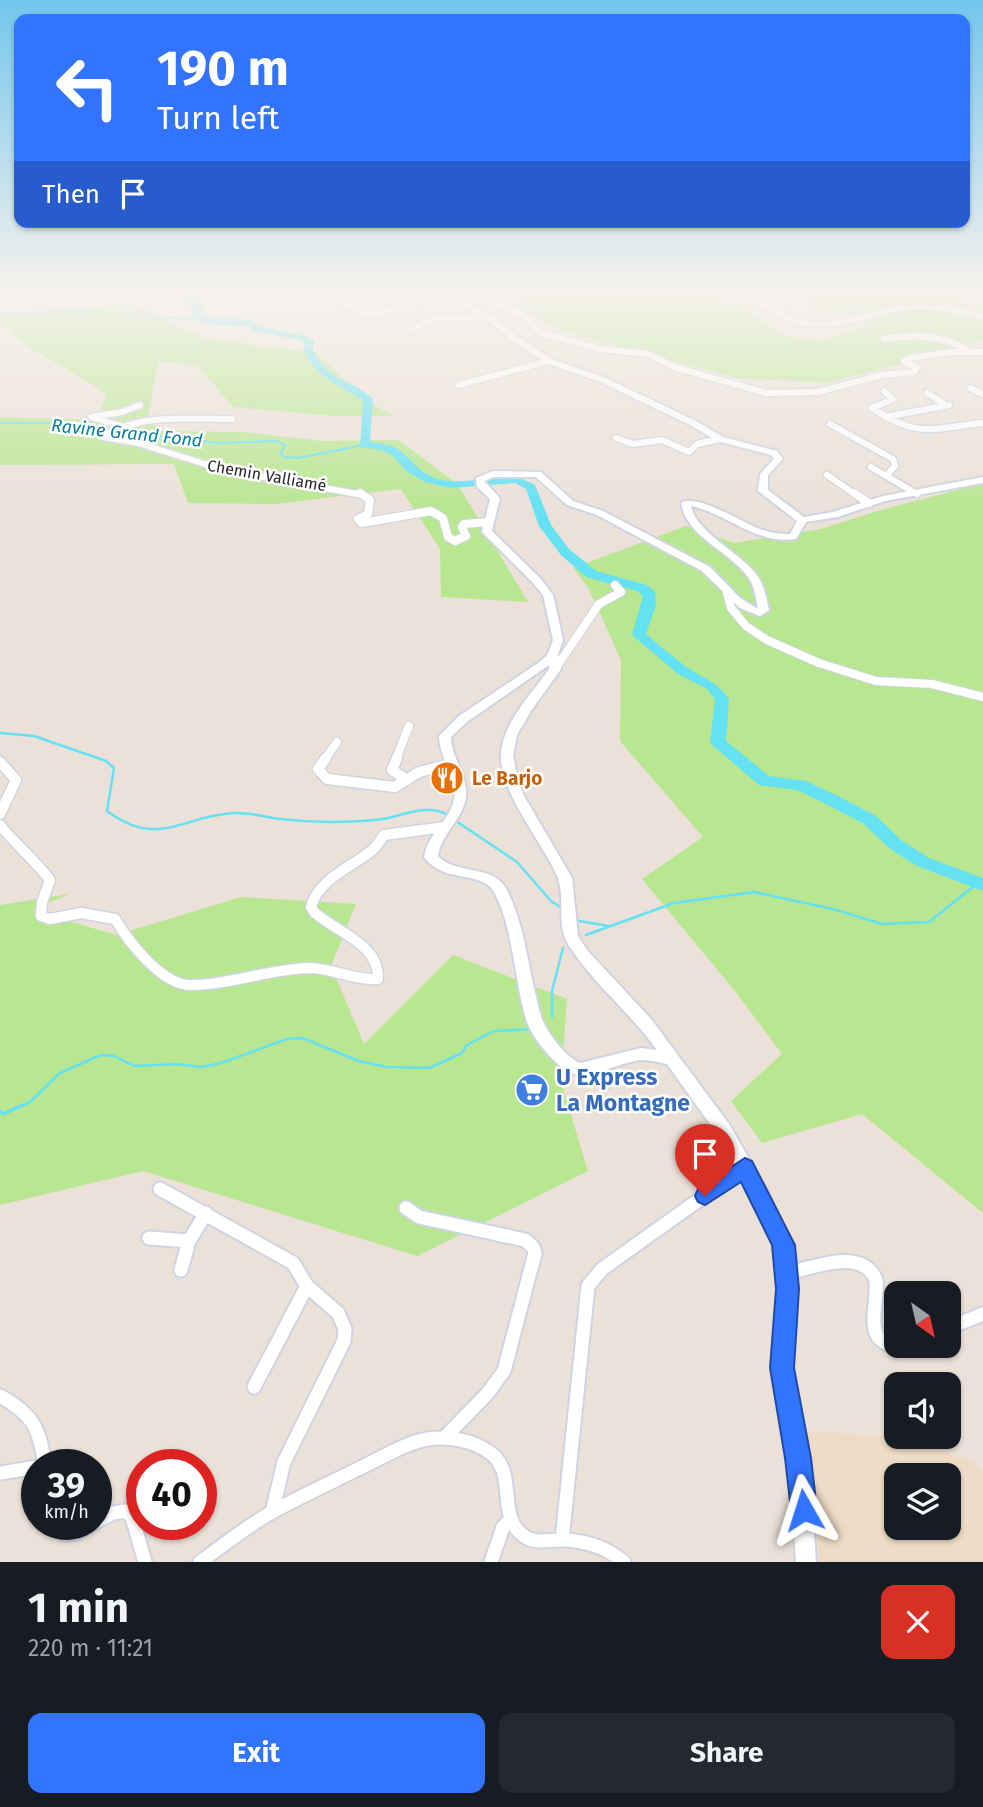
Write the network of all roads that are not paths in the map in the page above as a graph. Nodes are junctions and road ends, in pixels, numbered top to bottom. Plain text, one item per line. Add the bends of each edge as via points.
1 (534, 365) edge
2 (560, 365) edge
3 (670, 365) edge
4 (911, 365) edge
5 (459, 385) dead end
6 (970, 388) dead end
7 (884, 391) dead end
8 (927, 393) dead end
9 (983, 394) edge
10 (140, 405) dead end
11 (885, 416) junction
12 (232, 419) dead end
13 (983, 423) edge
14 (830, 424) dead end
15 (125, 428) junction
16 (616, 438) dead end
17 (720, 439) junction
18 (871, 467) dead end
19 (827, 475) dead end
20 (887, 475) junction
21 (983, 480) edge
22 (917, 494) junction
23 (869, 503) junction
24 (802, 520) junction
25 (489, 522) junction
26 (615, 585) dead end
27 (727, 593) junction
28 (554, 662) junction
29 (983, 697) edge
30 (409, 726) dead end
31 (337, 742) dead end
32 (0, 762) edge
33 (450, 764) junction
34 (407, 780) junction
35 (0, 814) edge
36 (449, 819) junction
37 (0, 825) edge
38 (672, 1058) junction
39 (745, 1167) junction
40 (160, 1189) dead end
41 (406, 1208) dead end
42 (206, 1213) junction
43 (149, 1238) dead end
44 (188, 1241) junction
45 (181, 1270) dead end
46 (788, 1273) junction
47 (307, 1286) junction
48 (983, 1314) edge
49 (961, 1323) edge
50 (884, 1342) edge
51 (254, 1387) dead end
52 (0, 1396) edge
53 (446, 1436) junction
54 (42, 1449) edge
55 (21, 1470) edge
56 (0, 1473) edge
57 (272, 1512) junction
58 (112, 1514) edge
59 (511, 1519) junction
60 (562, 1540) junction
61 (621, 1561) edge
62 (145, 1562) edge
63 (200, 1562) edge
64 (491, 1562) edge
65 (806, 1562) edge

1 - 5 street
2 - 17 street via 603,380
3 - 4 street via 766,393 818,392 882,375 914,372 917,368
6 - 9 street
7 - 11 street via 894,399 872,408
8 - 11 street via 948,405
10 - 15 street via 91,417
11 - 13 street via 917,432
12 - 15 street, Chemin Valliamé via 155,421
14 - 20 street via 893,459 895,466
15 - 25 street, Chemin Valliamé via 103,435 105,440 132,442 224,470 361,493 370,500 368,514 358,519 362,523 431,511 440,514 455,541 466,536 464,524
16 - 17 street via 633,444 662,440 689,452 697,444
17 - 24 street via 760,447 777,456 764,474 763,491
18 - 20 street
19 - 23 street
20 - 22 street
21 - 22 street
22 - 23 street
23 - 24 street
24 - 27 street via 793,537 773,537 735,524 697,503 686,503 702,530 753,576 764,612 755,612
25 - 27 street via 495,498 479,483 493,474 538,474 570,503 600,513 706,569
25 - 28 street via 490,537 548,595 558,640
26 - 28 street via 621,592 599,604
27 - 29 street via 731,608 746,626 819,663 876,681 951,687
28 - 33 street via 538,668 450,729 444,742
28 - 38 street via 507,746 517,794 565,878 571,937
30 - 34 street via 392,770
31 - 34 street via 318,769 327,779 378,787 395,787
32 - 35 street via 16,780
33 - 34 street
33 - 36 street via 461,795
36 - 37 street via 384,835 372,851 347,864 314,896 312,907 318,917 370,953 378,965 376,980 307,968 199,986 176,983 168,977 130,944 115,919 81,913 51,919 41,916 50,880
36 - 38 street via 430,856 445,870 485,877 503,891 535,1023 555,1051 580,1069 641,1054
38 - 39 street
39 - 46 street via 783,1245
39 - 60 street via 601,1269 588,1286
40 - 42 street
41 - 53 street via 419,1217 525,1240 536,1250 504,1371
42 - 44 street
42 - 47 street via 293,1263
43 - 44 street
44 - 45 street
46 - 50 street via 844,1261 868,1268 878,1290 874,1330
46 - 65 street via 782,1368 800,1470
47 - 51 street
47 - 57 street via 338,1313 344,1341 284,1462
48 - 49 street
52 - 54 street via 21,1407 36,1423
53 - 57 street via 411,1443
53 - 59 street via 495,1453 502,1462
55 - 56 street
57 - 63 street
58 - 62 street via 126,1511 132,1517
59 - 60 street via 524,1537 538,1542
59 - 64 street via 503,1527
60 - 61 street via 606,1548

